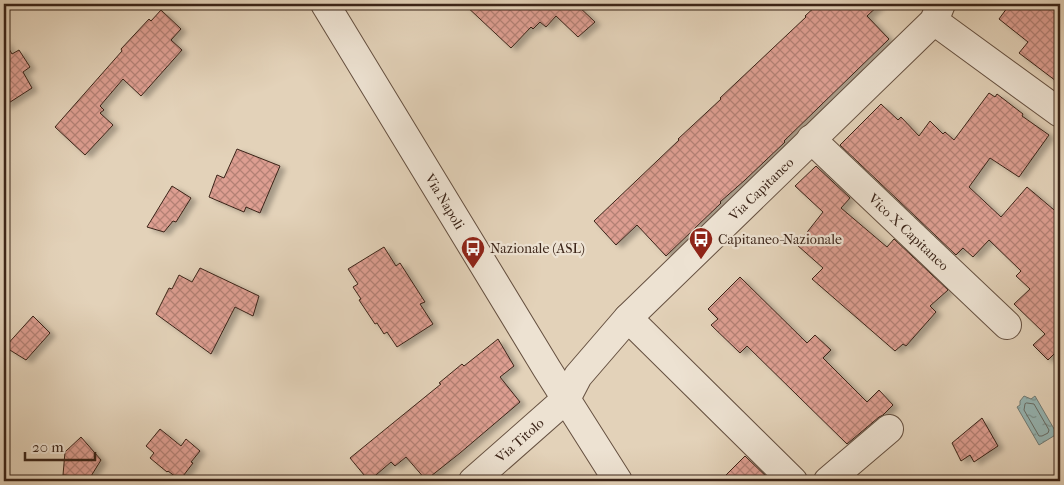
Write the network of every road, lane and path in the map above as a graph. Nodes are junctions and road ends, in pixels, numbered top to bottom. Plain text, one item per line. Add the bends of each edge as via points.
1 (325, 4) edge
2 (937, 12) edge
3 (1060, 113) edge
4 (811, 139) junction
5 (628, 318) junction
6 (1007, 325) dead end
7 (566, 400) junction
8 (889, 430) dead end
9 (473, 481) edge
10 (618, 481) edge
11 (793, 481) edge
12 (828, 481) edge

1 - 7 street, Via Napoli
2 - 3 street
2 - 4 street, Via Capitaneo
4 - 5 street, Via Capitaneo
4 - 6 street, Vico X Capitaneo
5 - 7 street, Via Capitaneo via 578,376
5 - 11 street
7 - 9 street, Via Titolo
7 - 10 street, Via Napoli
8 - 12 street

